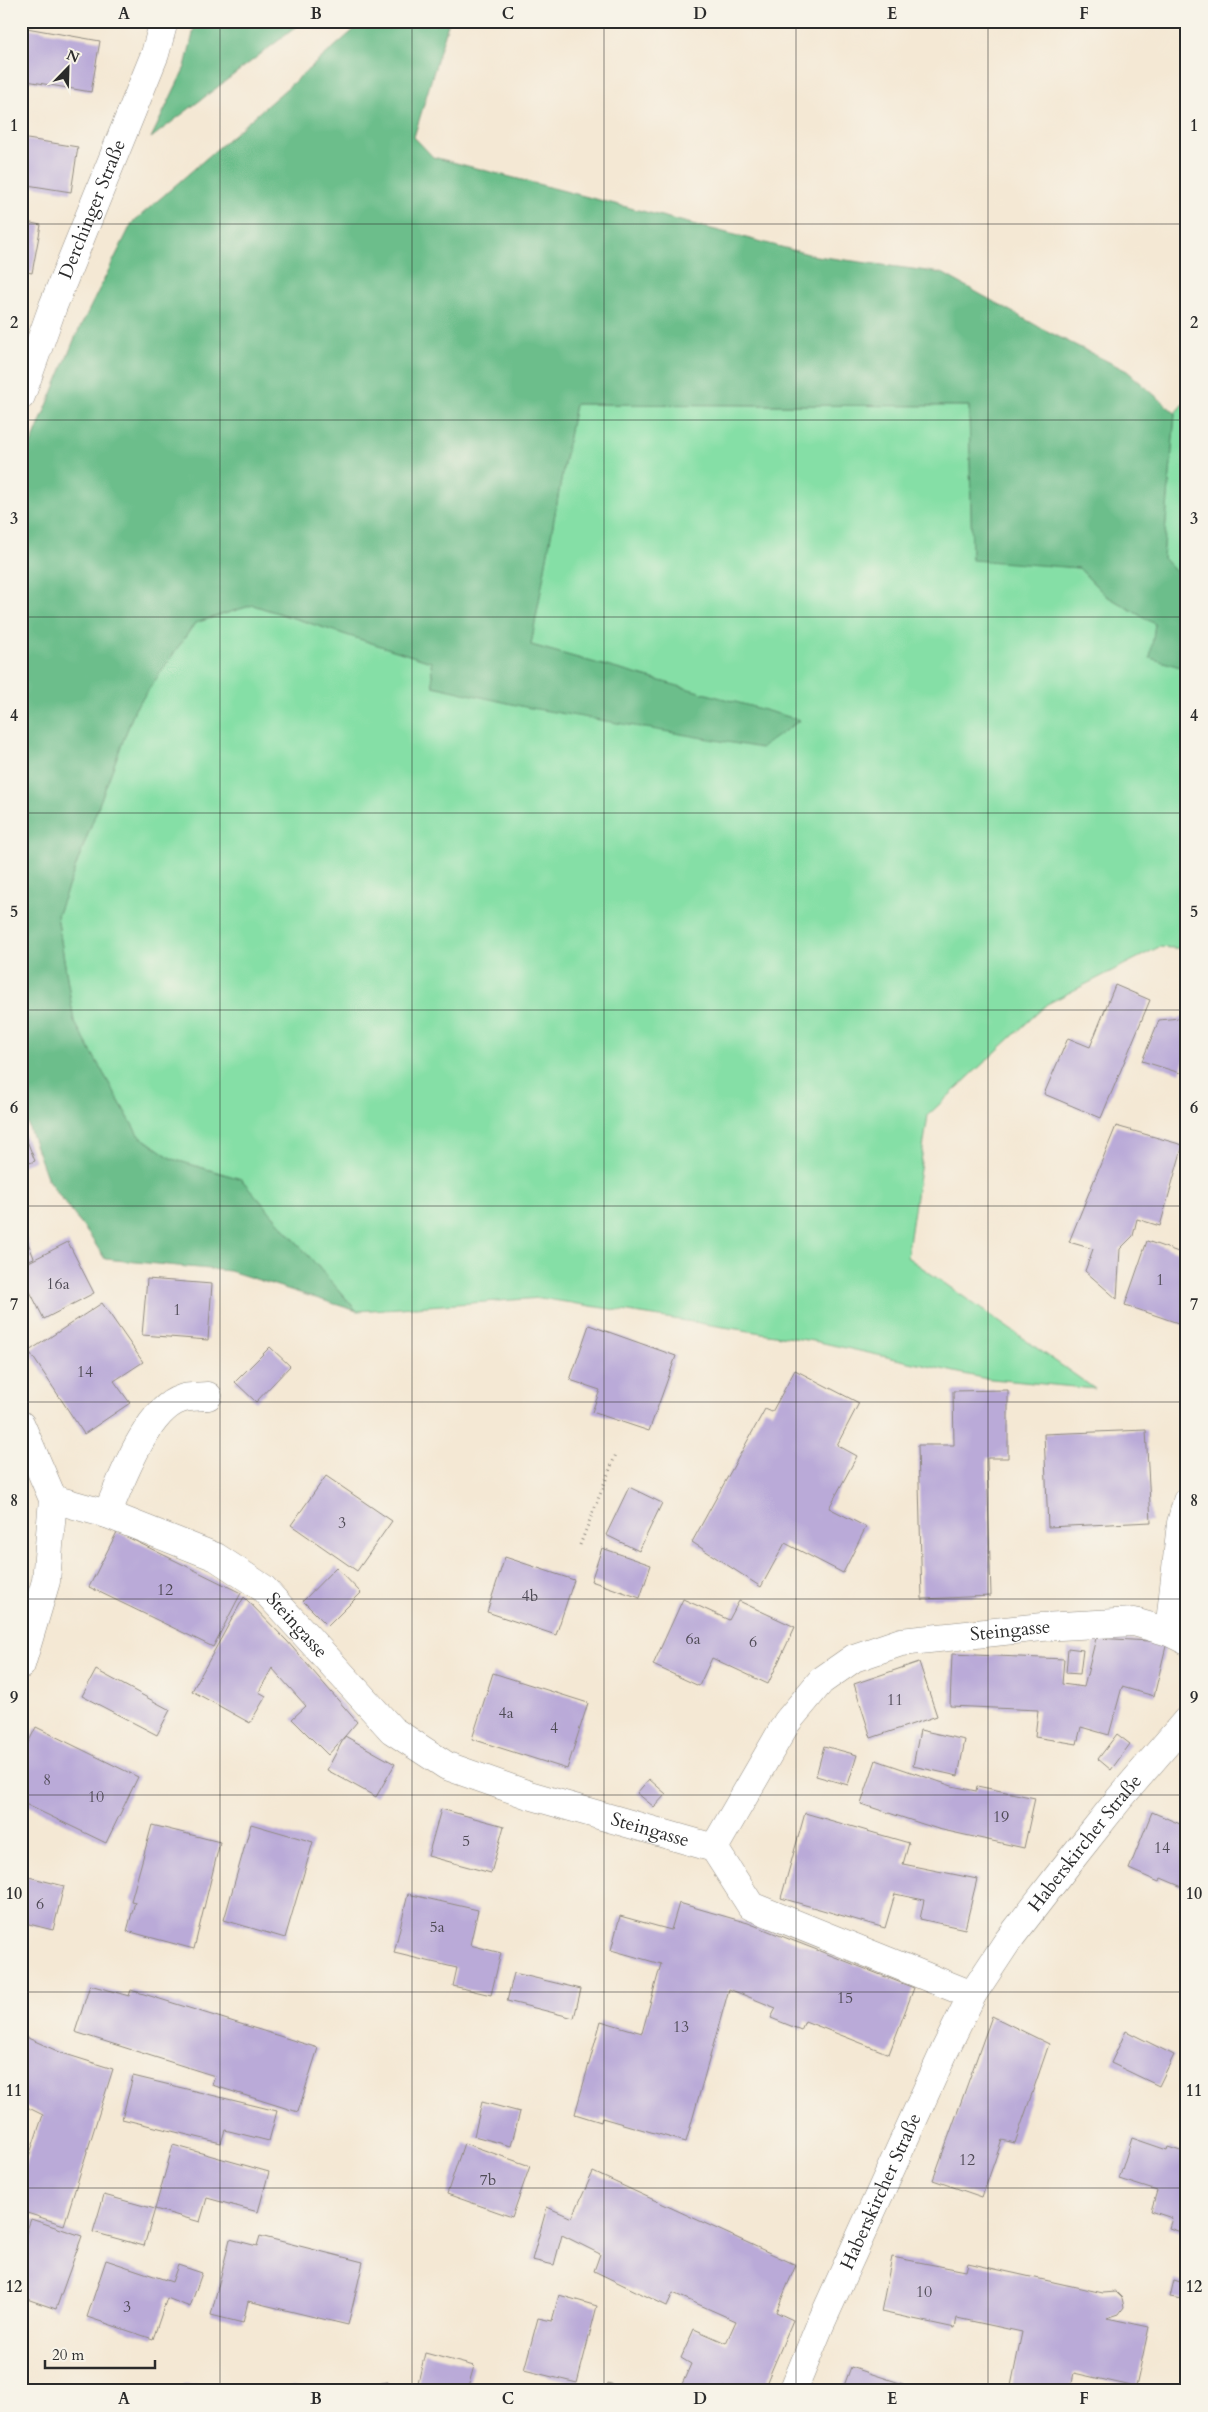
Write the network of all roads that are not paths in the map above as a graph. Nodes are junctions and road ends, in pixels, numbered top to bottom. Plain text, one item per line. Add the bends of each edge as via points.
1 (164, 21) edge
2 (21, 396) edge
3 (208, 1396) dead end
4 (21, 1425) edge
5 (53, 1499) junction
6 (1187, 1501) edge
7 (107, 1514) junction
8 (1178, 1636) edge
9 (21, 1665) edge
10 (1187, 1720) edge
11 (714, 1848) junction
12 (972, 1995) junction
13 (793, 2391) edge

1 - 2 street, Derchinger Straße via 155,54 53,306
3 - 7 street via 181,1399 158,1414 134,1452
4 - 5 street
5 - 7 street, Steingasse
5 - 9 street via 46,1581
6 - 8 street via 1182,1524
7 - 11 street, Steingasse via 216,1557 263,1588 392,1730 447,1766 529,1795
8 - 11 street, Steingasse via 1134,1622 1042,1627 901,1642 854,1658 821,1681 787,1722
10 - 12 street, Haberskircher Straße via 1069,1862 1007,1942
11 - 12 street via 752,1906
12 - 13 street, Haberskircher Straße via 935,2070

